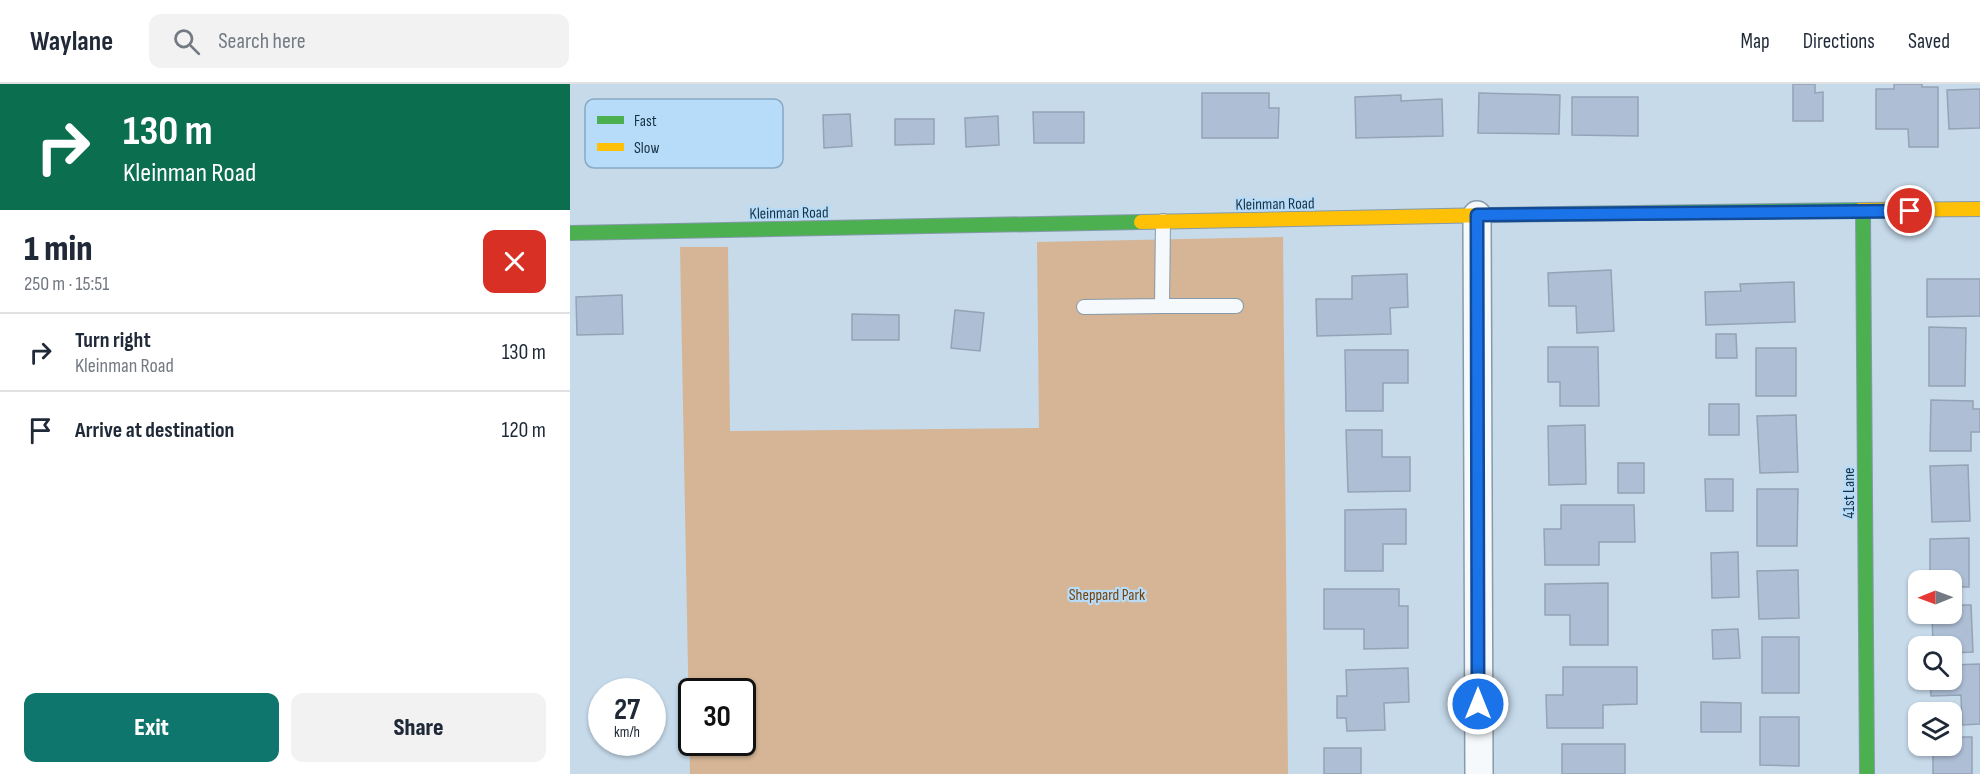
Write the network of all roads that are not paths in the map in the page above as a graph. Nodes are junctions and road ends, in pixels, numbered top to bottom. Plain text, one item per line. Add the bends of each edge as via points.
1 (1980, 209) edge
2 (1863, 212) junction
3 (1477, 215) junction
4 (1163, 221) junction
5 (570, 233) edge
6 (1162, 306) junction
7 (1236, 306) dead end
8 (1084, 307) dead end
9 (1479, 774) edge
10 (1867, 774) edge

1 - 2 street, Kleinman Road
2 - 3 street, Kleinman Road
2 - 10 street, 41st Lane
3 - 4 street, Kleinman Road
3 - 9 street
4 - 5 street, Kleinman Road
4 - 6 lane
6 - 7 lane
6 - 8 lane

